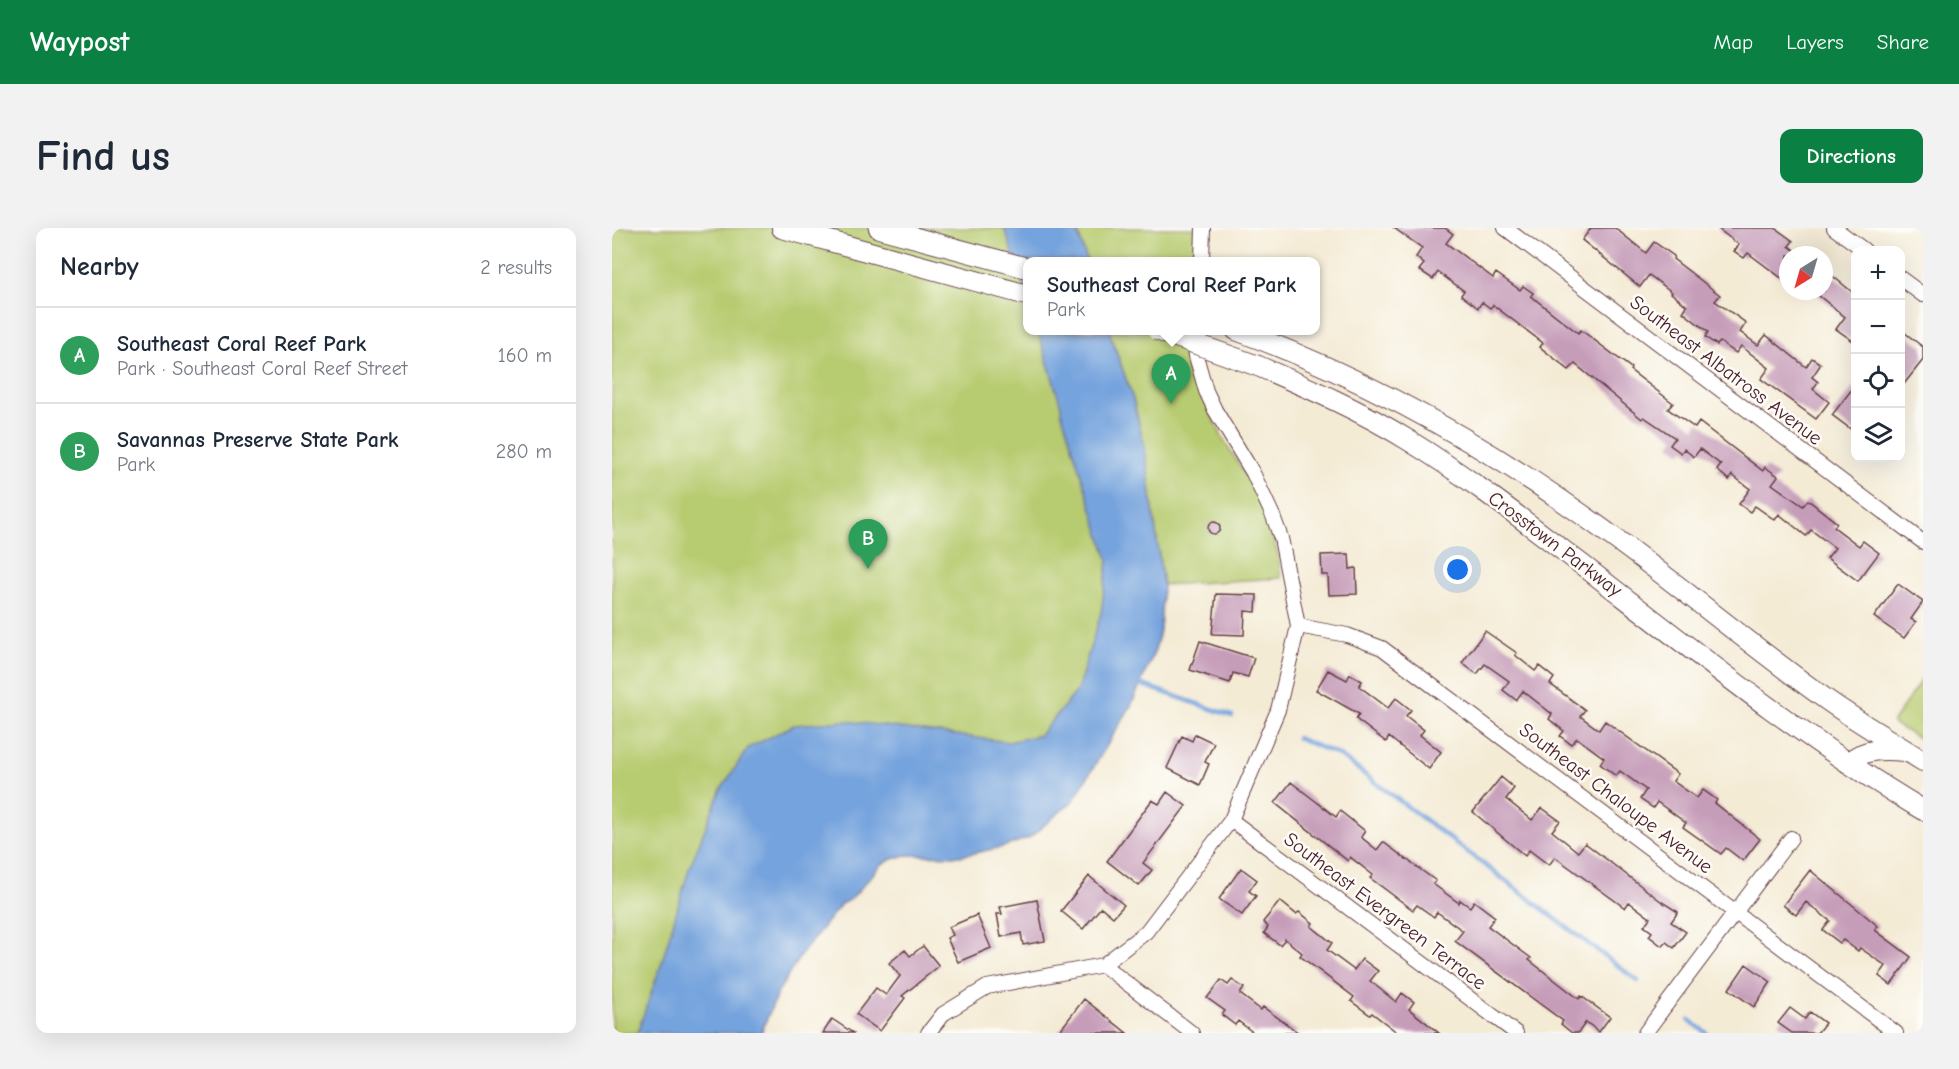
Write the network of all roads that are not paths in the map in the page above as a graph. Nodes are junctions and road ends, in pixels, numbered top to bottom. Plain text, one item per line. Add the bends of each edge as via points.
1 (782, 228) edge
2 (879, 228) edge
3 (1203, 228) edge
4 (1505, 228) edge
5 (1834, 228) edge
6 (1859, 246) edge
7 (1202, 257) edge
8 (1023, 267) edge
9 (1905, 282) edge
10 (1023, 294) edge
11 (1923, 295) edge
12 (1171, 335) edge
13 (1194, 335) edge
14 (1249, 335) edge
15 (1923, 542) edge
16 (1298, 626) junction
17 (1915, 756) edge
18 (1848, 763) junction
19 (1923, 810) edge
20 (1231, 820) junction
21 (1791, 838) dead end
22 (1735, 911) junction
23 (1103, 965) junction
24 (928, 1033) edge
25 (1192, 1033) edge
26 (1516, 1033) edge
27 (1645, 1033) edge
28 (1896, 1033) edge

1 - 10 main road
2 - 8 main road
3 - 7 street
4 - 15 street, Southeast Albatross Avenue
5 - 6 street
9 - 11 street
12 - 18 main road, Crosstown Parkway, bridge via 1258,366 1352,408 1438,459 1503,503 1782,718
13 - 16 street via 1206,391 1274,516
14 - 17 main road, Crosstown Parkway via 1398,402 1519,473 1598,527 1827,700
16 - 20 street via 1278,710
16 - 22 street, Southeast Chaloupe Avenue via 1347,635 1383,648
17 - 18 main road via 1887,750 1868,751
18 - 19 main road, Crosstown Parkway
20 - 23 street via 1146,932
20 - 26 street, Southeast Evergreen Terrace
21 - 22 street
22 - 27 street
22 - 28 street, Southeast Chaloupe Avenue
23 - 24 street via 987,987 943,1014
23 - 25 street

